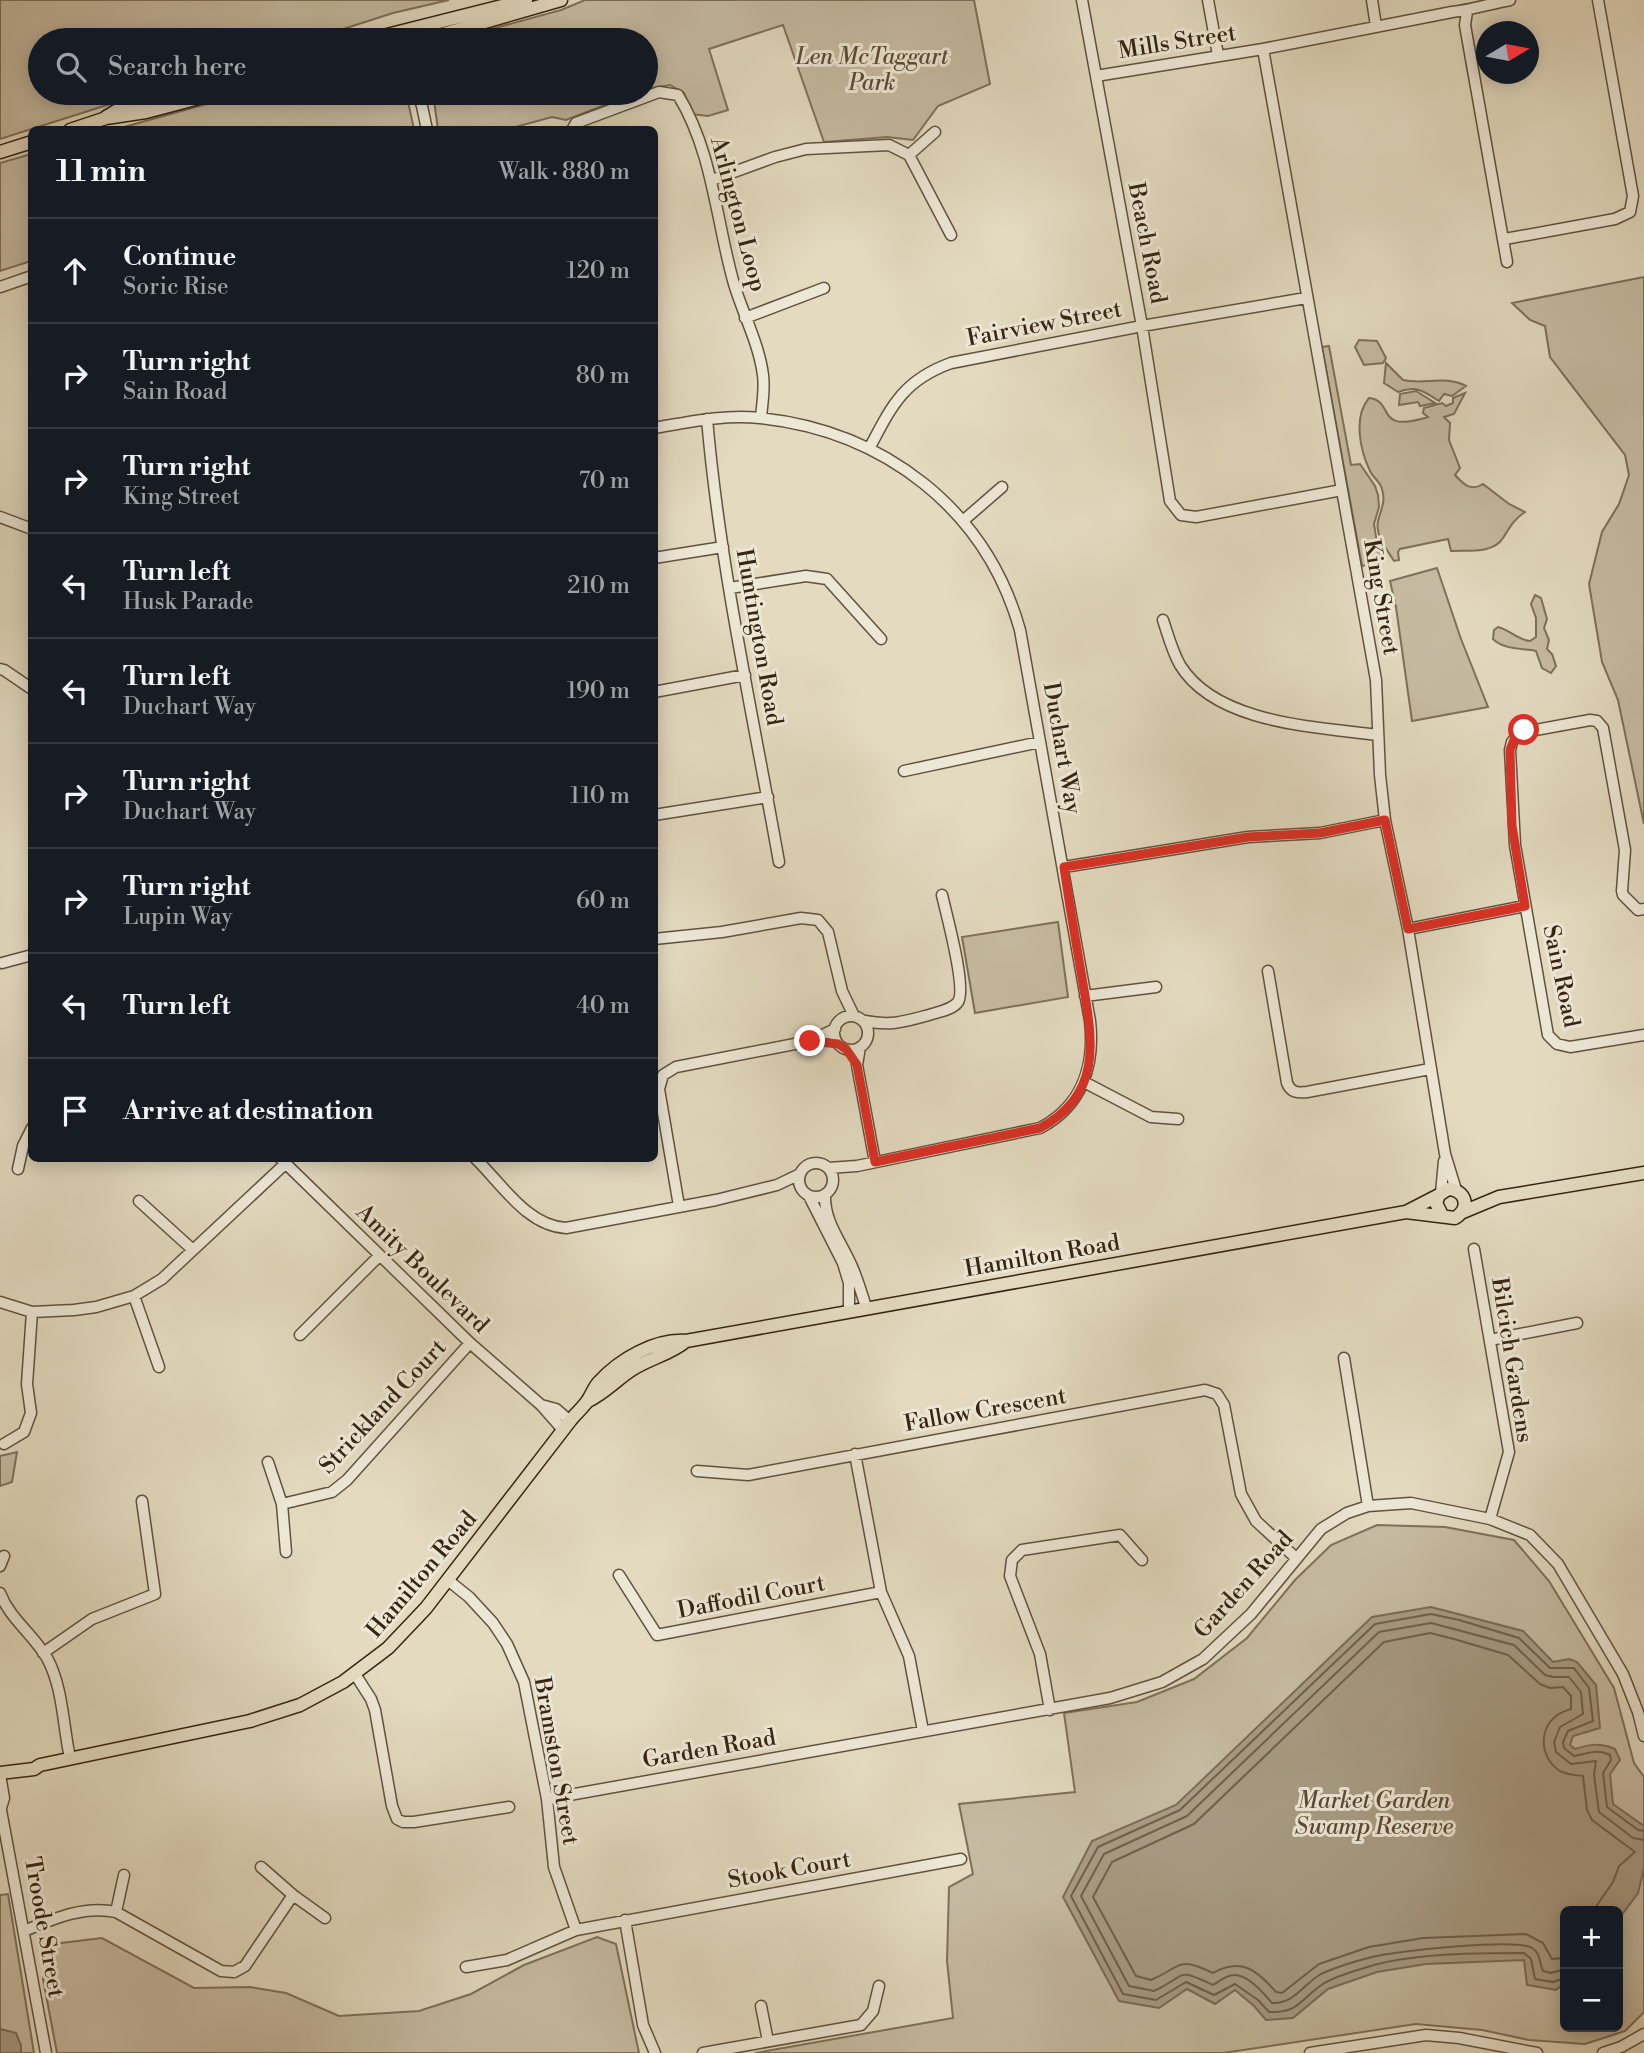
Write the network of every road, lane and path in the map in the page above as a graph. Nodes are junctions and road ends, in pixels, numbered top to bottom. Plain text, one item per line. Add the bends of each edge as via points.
1 (526, 0) edge
2 (561, 0) edge
3 (1082, 0) edge
4 (1208, 0) edge
5 (1372, 0) edge
6 (1510, 0) edge
7 (1598, 0) edge
8 (1467, 12) junction
9 (1376, 26) junction
10 (437, 28) edge
11 (445, 28) edge
12 (1263, 49) junction
13 (1218, 55) junction
14 (1096, 76) junction
15 (658, 92) edge
16 (130, 105) edge
17 (172, 105) edge
18 (624, 105) edge
19 (422, 106) edge
20 (106, 118) junction
21 (82, 126) edge
22 (426, 126) edge
23 (574, 126) edge
24 (935, 132) dead end
25 (28, 143) edge
26 (0, 151) edge
27 (909, 155) junction
28 (712, 180) junction
29 (951, 235) dead end
30 (1505, 239) junction
31 (1507, 262) dead end
32 (28, 277) edge
33 (0, 286) edge
34 (824, 288) dead end
35 (1306, 298) junction
36 (745, 318) junction
37 (1142, 326) junction
38 (761, 418) junction
39 (707, 419) junction
40 (658, 427) edge
41 (870, 447) junction
42 (1002, 487) dead end
43 (1342, 490) junction
44 (0, 517) edge
45 (964, 520) junction
46 (28, 528) edge
47 (723, 547) junction
48 (658, 557) edge
49 (730, 589) junction
50 (1163, 620) dead end
51 (881, 639) dead end
52 (0, 669) edge
53 (745, 675) junction
54 (28, 687) edge
55 (658, 691) edge
56 (1378, 735) junction
57 (1040, 742) junction
58 (904, 771) dead end
59 (768, 797) junction
60 (658, 815) edge
61 (1385, 820) junction
62 (779, 862) dead end
63 (1064, 867) junction
64 (942, 895) dead end
65 (1525, 906) junction
66 (1644, 909) edge
67 (1408, 929) junction
68 (658, 939) edge
69 (28, 956) edge
70 (2, 963) edge
71 (1268, 971) dead end
72 (1156, 987) dead end
73 (842, 990) junction
74 (1085, 996) junction
75 (859, 1018) junction
76 (837, 1024) junction
77 (887, 1025) junction
78 (1644, 1035) edge
79 (810, 1041) junction
80 (864, 1043) junction
81 (842, 1047) junction
82 (857, 1065) junction
83 (658, 1068) edge
84 (1430, 1069) junction
85 (663, 1074) junction
86 (1084, 1082) junction
87 (1178, 1119) dead end
88 (28, 1136) edge
89 (1445, 1154) junction
90 (281, 1162) edge
91 (283, 1162) edge
92 (481, 1162) edge
93 (875, 1162) junction
94 (857, 1166) junction
95 (828, 1168) junction
96 (18, 1169) dead end
97 (1644, 1173) edge
98 (800, 1174) junction
99 (833, 1182) junction
100 (777, 1185) junction
101 (1459, 1192) junction
102 (806, 1194) junction
103 (1440, 1194) junction
104 (825, 1195) junction
105 (1499, 1197) junction
106 (139, 1201) dead end
107 (679, 1206) junction
108 (1406, 1212) junction
109 (1463, 1212) junction
110 (1442, 1215) junction
111 (1474, 1249) dead end
112 (192, 1251) junction
113 (379, 1256) junction
114 (134, 1296) junction
115 (0, 1302) edge
116 (866, 1307) junction
117 (849, 1310) junction
118 (32, 1312) junction
119 (1577, 1323) dead end
120 (300, 1335) dead end
121 (1490, 1340) junction
122 (470, 1343) junction
123 (1344, 1358) dead end
124 (159, 1367) dead end
125 (566, 1425) junction
126 (4, 1444) dead end
127 (855, 1454) junction
128 (268, 1462) dead end
129 (697, 1471) dead end
130 (142, 1501) dead end
131 (282, 1504) junction
132 (1368, 1506) junction
133 (1490, 1519) junction
134 (286, 1552) dead end
135 (1296, 1558) junction
136 (1142, 1560) dead end
137 (619, 1575) dead end
138 (449, 1581) junction
139 (881, 1592) junction
140 (0, 1593) edge
141 (43, 1653) junction
142 (355, 1674) junction
143 (1050, 1710) junction
144 (923, 1731) junction
145 (1644, 1737) edge
146 (70, 1758) junction
147 (40, 1765) junction
148 (0, 1766) edge
149 (0, 1774) edge
150 (547, 1799) junction
151 (1, 1807) edge
152 (509, 1807) dead end
153 (961, 1859) dead end
154 (261, 1867) dead end
155 (124, 1875) dead end
156 (293, 1895) junction
157 (116, 1913) junction
158 (326, 1918) dead end
159 (625, 1920) junction
160 (576, 1930) junction
161 (24, 1931) junction
162 (467, 1966) dead end
163 (879, 1986) dead end
164 (761, 2006) dead end
165 (1644, 2034) edge
166 (1395, 2040) junction
167 (768, 2041) junction
168 (1622, 2050) edge
169 (1532, 2052) edge
170 (46, 2053) edge
171 (655, 2053) edge
172 (703, 2053) edge
173 (1310, 2053) edge
174 (1398, 2053) edge
175 (1603, 2053) edge

1 - 10 main road
2 - 11 main road
3 - 14 street, Beach Road
4 - 13 street
5 - 9 street
6 - 8 street, Mills Street
7 - 30 street via 1633,196 1630,212 1615,219
8 - 9 street, Mills Street
8 - 30 street via 1465,25
9 - 12 street, Mills Street
12 - 13 street, Mills Street
12 - 35 street, King Street
13 - 14 street, Mills Street
14 - 37 street, Beach Road
15 - 28 street, Arlington Loop via 678,96
16 - 20 main road
17 - 20 main road
18 - 23 street, Arlington Loop
19 - 22 street
20 - 21 main road
24 - 27 street
25 - 26 main road
27 - 28 street via 889,145 806,149
27 - 29 street
28 - 36 street, Arlington Loop
30 - 31 street
32 - 33 street
34 - 36 street
35 - 37 street, Fairview Street
35 - 43 street, King Street
36 - 38 street, Arlington Loop via 761,359
37 - 41 street, Fairview Street via 939,367 897,398
37 - 43 street, Beach Road via 1168,494 1181,515 1196,517
38 - 39 street, Duchart Way
38 - 41 street, Duchart Way via 806,426
39 - 40 street, Duchart Way
39 - 47 street, Huntington Road
41 - 45 street, Duchart Way via 924,483
42 - 45 street
43 - 56 street, King Street via 1376,680
44 - 46 street
45 - 57 street, Duchart Way via 988,553 1012,604
47 - 48 street
47 - 49 street, Huntington Road
49 - 51 street via 806,576 827,579
49 - 53 street, Huntington Road
50 - 56 street via 1173,651 1189,677 1227,704 1275,721
52 - 54 street
53 - 55 street
53 - 59 street, Huntington Road
56 - 61 street, King Street
57 - 58 street
57 - 63 street, Duchart Way
59 - 60 street
59 - 62 street, Huntington Road
61 - 63 street
61 - 67 street, King Street
63 - 74 street, Duchart Way
64 - 77 street via 961,980 960,997 946,1010
65 - 66 street via 1512,826 1512,742 1524,730 1590,720 1604,728 1625,845 1623,895 1638,910
65 - 67 street, Sain Road
65 - 78 street, Sain Road via 1551,1040 1570,1047
67 - 84 street, King Street
68 - 73 street via 810,917 828,932
69 - 70 street
71 - 84 street via 1290,1090 1307,1092
72 - 74 street
73 - 75 street
73 - 76 street
74 - 86 street, Duchart Way via 1091,1048
75 - 76 street
75 - 77 street
75 - 80 street via 869,1029
76 - 79 street
76 - 81 street via 834,1036
77 - 80 street
79 - 81 street
79 - 85 street via 676,1067
80 - 81 street via 855,1050
80 - 82 street
81 - 82 street
82 - 93 street
83 - 85 street
84 - 89 street, King Street
85 - 107 street via 659,1089
86 - 87 street via 1151,1117
86 - 93 street, Duchart Way via 1070,1105 1040,1128
88 - 96 street
89 - 101 street, King Street
89 - 103 street, King Street
90 - 112 street
91 - 113 street, Amity Boulevard
92 - 107 street via 531,1215 556,1227
93 - 94 street, Duchart Way
94 - 95 street, Duchart Way
94 - 99 street, Duchart Way
95 - 98 street via 812,1164
95 - 99 street
97 - 105 main road
98 - 100 street
98 - 102 street
99 - 104 street
100 - 102 street
100 - 107 street
101 - 103 main road via 1448,1189
101 - 105 main road
101 - 109 main road via 1466,1203
102 - 104 street
102 - 117 street via 843,1263
103 - 108 main road, Hamilton Road
103 - 110 main road via 1436,1203
104 - 116 street via 831,1224
105 - 109 main road
106 - 112 street
108 - 110 main road, Hamilton Road
108 - 116 main road, Hamilton Road
109 - 110 main road via 1451,1218
111 - 121 street, Bilcich Gardens
112 - 114 street via 162,1279
113 - 120 street
113 - 122 street, Amity Boulevard
114 - 118 street via 96,1307
114 - 124 street
115 - 118 street
116 - 117 main road, Hamilton Road
117 - 125 main road, Hamilton Road via 661,1344 599,1381
118 - 126 street via 27,1384 31,1413 24,1432
119 - 121 street
121 - 133 street, Bilcich Gardens via 1509,1451
122 - 125 street, Amity Boulevard via 541,1405 555,1409
122 - 131 street, Strickland Court via 339,1486
123 - 132 street
125 - 138 main road, Hamilton Road
127 - 129 street, Fallow Crescent via 748,1475
127 - 135 street, Fallow Crescent via 1205,1391 1217,1394 1224,1405 1241,1494 1256,1521
127 - 139 street
128 - 131 street
130 - 141 street via 155,1594 92,1619
131 - 134 street
132 - 133 street, Garden Road via 1411,1503
132 - 135 street, Garden Road via 1321,1529
133 - 145 street, Garden Road via 1530,1535 1558,1564 1623,1674
135 - 143 street, Garden Road via 1251,1614 1203,1659 1162,1682
136 - 143 street via 1120,1535 1022,1550 1012,1560 1010,1576 1040,1654
137 - 139 street, Daffodil Court via 657,1635
138 - 142 main road, Hamilton Road via 388,1648
138 - 150 street, Bramston Street via 493,1623 515,1660 524,1682
139 - 144 street via 908,1656
140 - 141 street via 6,1608
141 - 146 street via 55,1681
142 - 146 main road, Hamilton Road via 310,1701 272,1715
142 - 152 street via 375,1710 397,1819 414,1822
143 - 144 street, Garden Road
144 - 150 street, Garden Road
146 - 147 main road, Hamilton Road
147 - 148 main road, Hamilton Road
147 - 149 main road, Hamilton Road
149 - 151 street, Troode Street
150 - 160 street, Bramston Street via 554,1867
151 - 161 street, Troode Street
153 - 159 street, Stook Court
154 - 156 street
155 - 157 street
156 - 157 street via 245,1966 234,1972 221,1972
156 - 158 street
157 - 161 street via 76,1912
159 - 160 street, Stook Court
159 - 171 street via 643,2025
160 - 162 street, Stook Court via 508,1960
161 - 170 street, Troode Street
163 - 167 street via 873,2011 860,2025
164 - 167 street
165 - 168 street
166 - 169 street via 1439,2036
166 - 173 street
166 - 174 street
167 - 172 street
168 - 175 street

